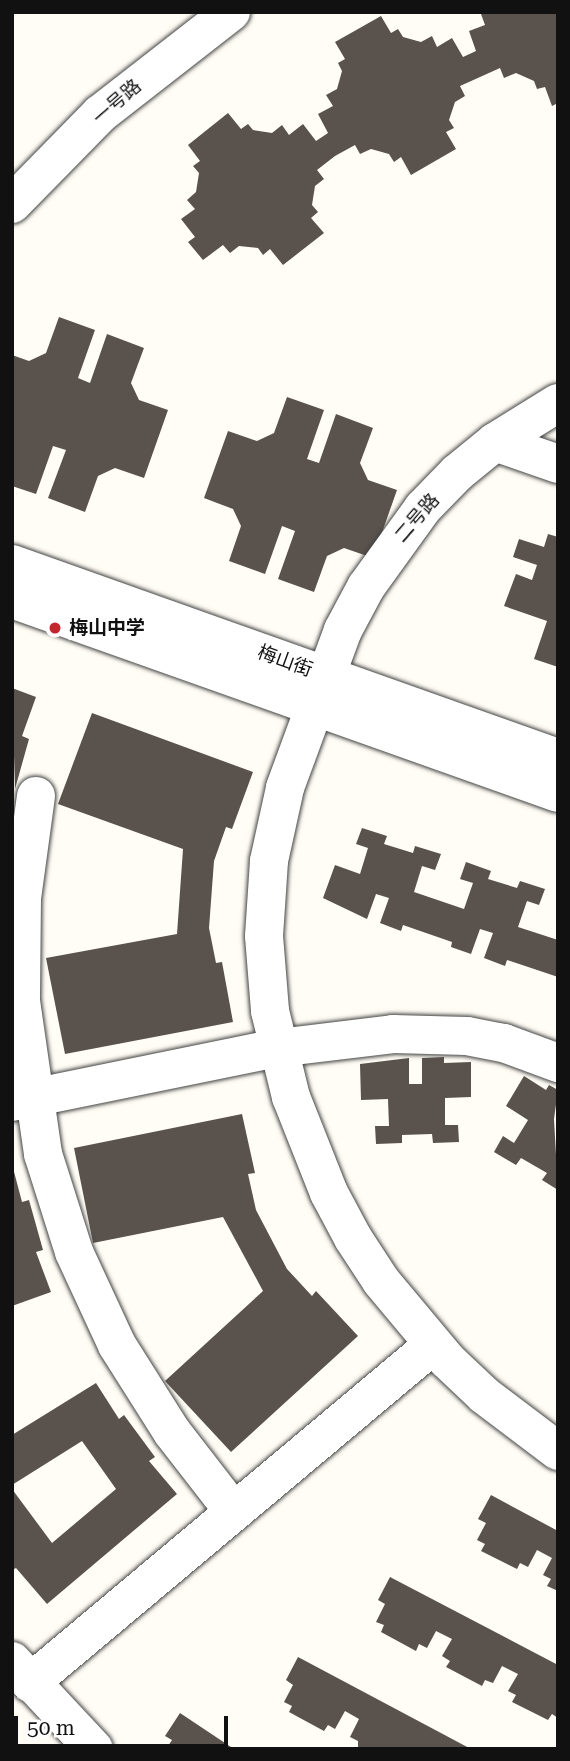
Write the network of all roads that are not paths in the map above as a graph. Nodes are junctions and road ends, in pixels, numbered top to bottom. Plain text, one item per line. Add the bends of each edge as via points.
1 (231, 12) edge
2 (12, 204) edge
3 (558, 402) edge
4 (495, 442) junction
5 (558, 464) edge
6 (12, 564) edge
7 (12, 599) edge
8 (320, 690) junction
9 (558, 758) edge
10 (558, 793) edge
11 (36, 796) dead end
12 (278, 1048) junction
13 (558, 1063) edge
14 (22, 1100) edge
15 (433, 1345) junction
16 (558, 1451) edge
17 (234, 1512) junction
18 (21, 1672) edge
19 (94, 1749) edge

1 - 2 street, 一号路 via 100,114
3 - 4 street, 二号路
4 - 5 street
4 - 8 street, 二号路 via 423,508 393,546 366,587
6 - 8 street, 梅山街
7 - 8 street, 梅山街
8 - 9 street, 梅山街
8 - 10 street, 梅山街
8 - 12 street, 二号路 via 285,788 267,874 266,974
11 - 14 street via 20,950
12 - 13 street via 430,1032 504,1043
12 - 14 street
12 - 15 street, 二号路 via 291,1097 329,1193 381,1281
14 - 17 street via 94,1300 144,1390
15 - 16 street, 二号路 via 484,1395
15 - 17 street
17 - 18 street
18 - 19 street

